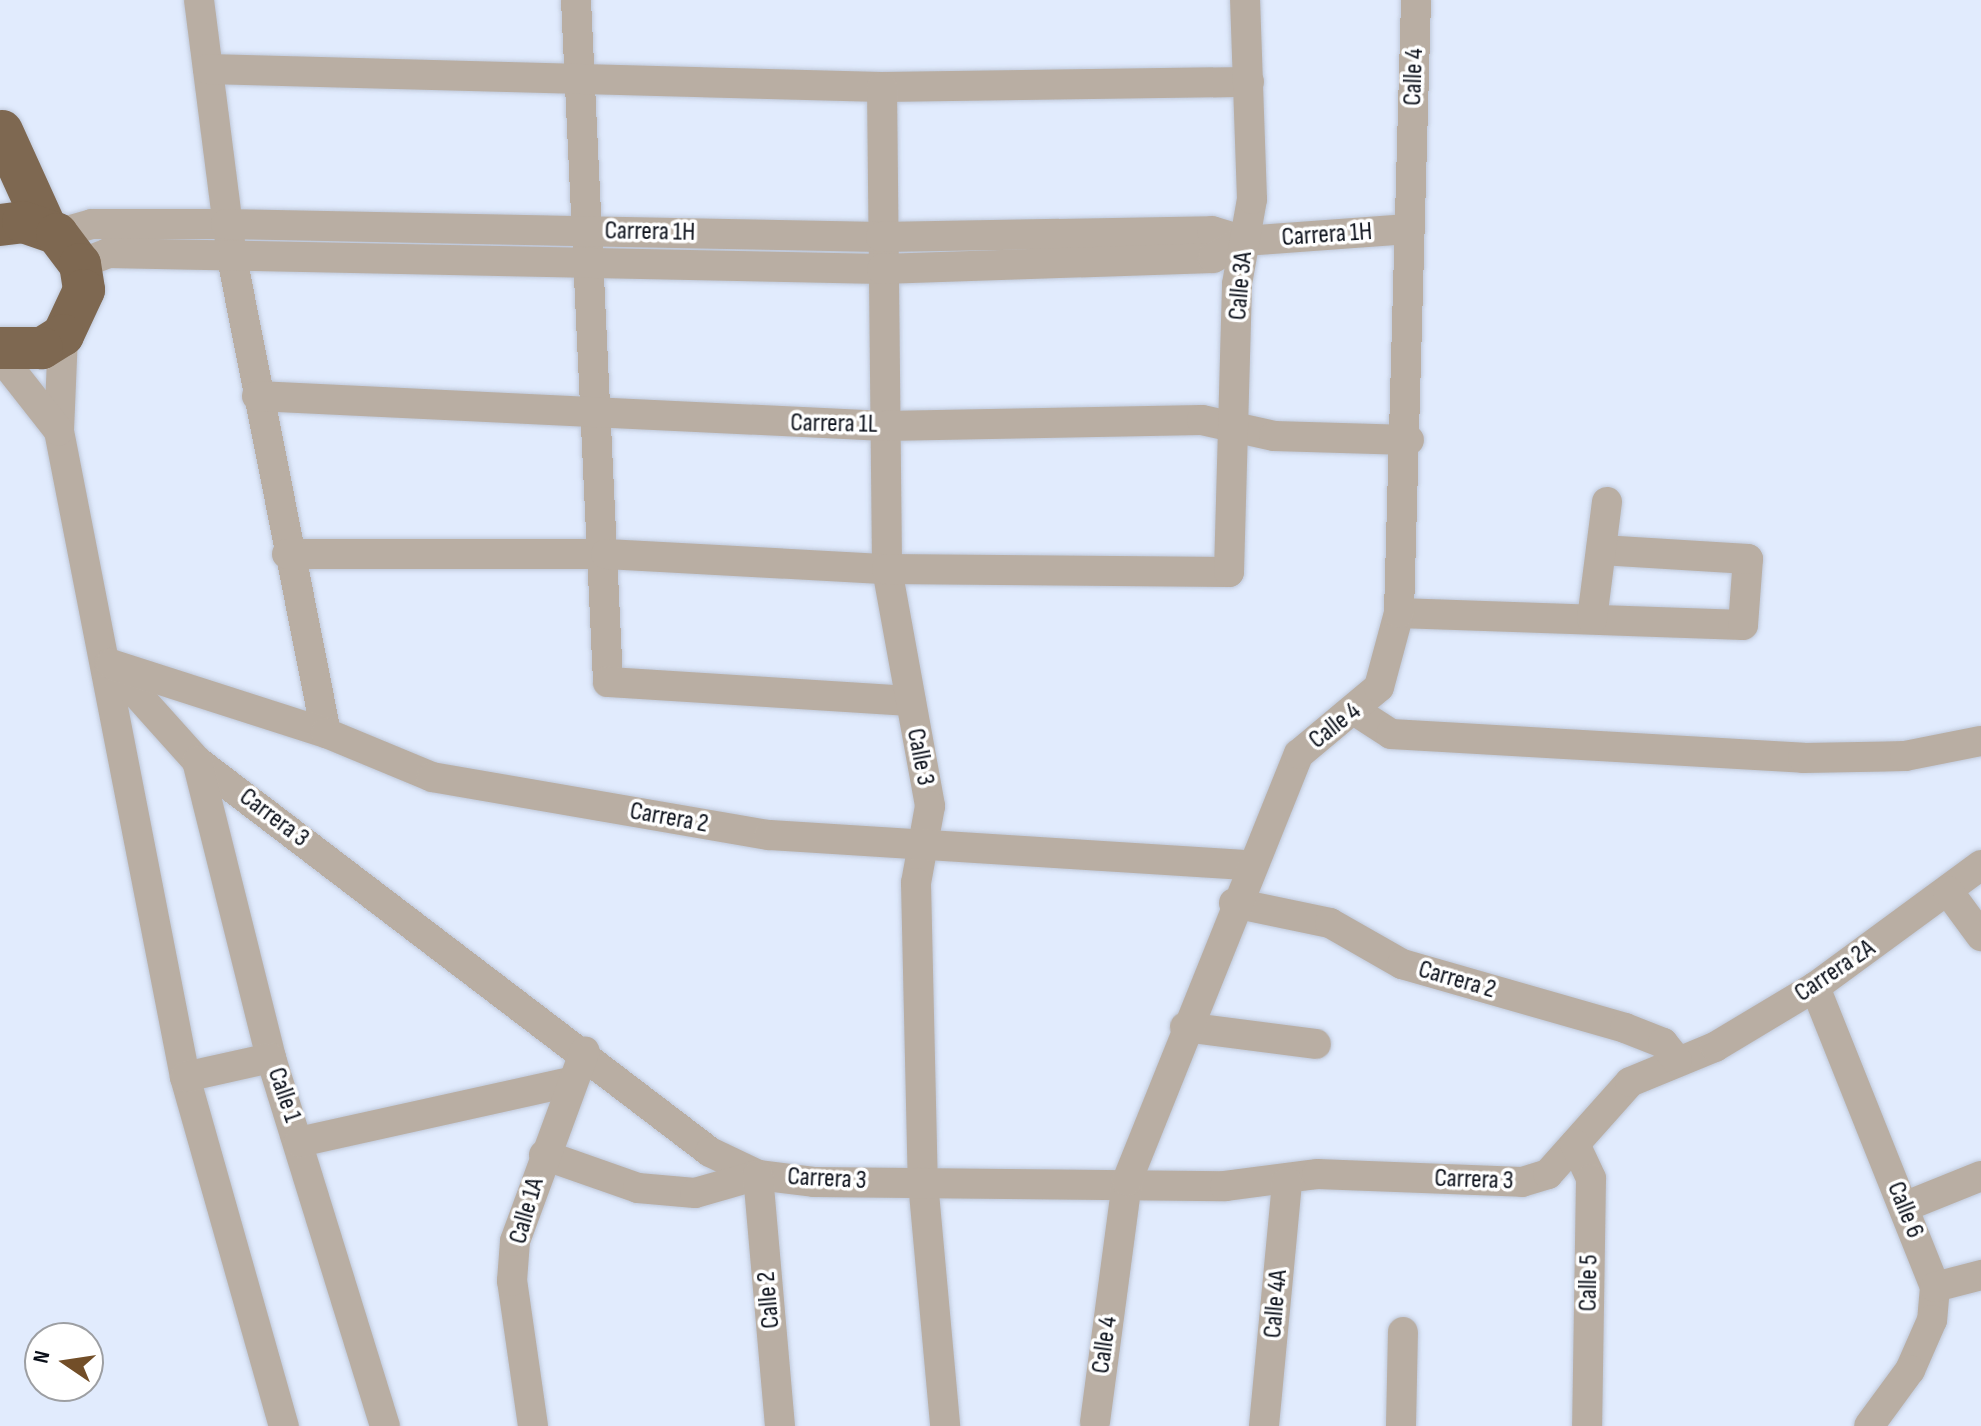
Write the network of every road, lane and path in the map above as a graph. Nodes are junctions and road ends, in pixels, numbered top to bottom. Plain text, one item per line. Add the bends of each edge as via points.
1 (199, 0) edge
2 (576, 0) edge
3 (1245, 0) edge
4 (1416, 0) edge
5 (208, 69) junction
6 (580, 80) junction
7 (1249, 82) junction
8 (882, 87) junction
9 (1, 128) edge
10 (226, 224) junction
11 (0, 225) edge
12 (1409, 229) junction
13 (881, 237) junction
14 (1244, 241) junction
15 (61, 242) junction
16 (583, 246) junction
17 (232, 258) junction
18 (882, 269) junction
19 (63, 335) junction
20 (0, 348) edge
21 (0, 356) edge
22 (257, 396) junction
23 (596, 418) junction
24 (885, 426) junction
25 (1236, 427) junction
26 (59, 431) junction
27 (1409, 440) junction
28 (1607, 502) dead end
29 (1601, 550) junction
30 (287, 554) junction
31 (606, 554) junction
32 (887, 569) junction
33 (1399, 613) junction
34 (1592, 619) junction
35 (109, 663) junction
36 (910, 701) junction
37 (1357, 712) junction
38 (326, 733) junction
39 (1981, 741) edge
40 (197, 761) junction
41 (925, 845) junction
42 (1250, 865) junction
43 (1981, 865) edge
44 (1948, 891) junction
45 (1234, 903) junction
46 (1981, 936) edge
47 (1815, 987) junction
48 (1185, 1027) junction
49 (1316, 1044) dead end
50 (585, 1051) junction
51 (271, 1058) junction
52 (1677, 1060) junction
53 (185, 1077) junction
54 (569, 1082) junction
55 (299, 1142) junction
56 (1575, 1144) junction
57 (544, 1155) junction
58 (758, 1175) junction
59 (1981, 1176) edge
60 (1127, 1181) junction
61 (923, 1182) junction
62 (1287, 1182) junction
63 (1904, 1207) junction
64 (1981, 1275) edge
65 (1935, 1287) junction
66 (1403, 1332) dead end
67 (1095, 1425) edge
68 (284, 1426) edge
69 (385, 1426) edge
70 (533, 1426) edge
71 (780, 1426) edge
72 (945, 1426) edge
73 (1264, 1426) edge
74 (1401, 1426) edge
75 (1587, 1426) edge
76 (1869, 1426) edge

1 - 5 street
2 - 6 street
3 - 7 street, Calle 3A
4 - 12 street, Calle 4
5 - 6 street
5 - 10 street
6 - 8 street
6 - 16 street
7 - 8 street
7 - 14 street, Calle 3A via 1252,199
8 - 13 street, Calle 3
9 - 15 highway
10 - 15 street, Carrera 1H via 92,224
10 - 16 street, Carrera 1H
10 - 17 street
11 - 15 highway
12 - 14 street, Carrera 1H
12 - 27 street, Calle 4
13 - 14 street, Carrera 1H via 1212,231
13 - 16 street, Carrera 1H
13 - 18 street, Calle 3
14 - 18 street, Carrera 1H via 1213,258
14 - 25 street, Calle 3A
15 - 17 street, Carrera 1H via 108,253
15 - 19 highway via 84,290
16 - 17 street, Carrera 1H
16 - 18 street, Carrera 1H
16 - 23 street
17 - 22 street
18 - 24 street, Calle 3
19 - 20 highway via 42,348
19 - 26 street
21 - 26 street
22 - 23 street, Carrera 1L
22 - 30 street
23 - 24 street, Carrera 1L
23 - 31 street
24 - 25 street, Carrera 1L via 1202,420
24 - 32 street, Calle 3
25 - 27 street, Carrera 1L via 1274,436
25 - 32 street, Calle 3A via 1229,572
26 - 35 street
27 - 33 street, Calle 4
28 - 29 street
29 - 34 street
29 - 34 street via 1748,559 1743,625
30 - 31 street
30 - 38 street
31 - 32 street
31 - 36 street via 608,682
32 - 36 street, Calle 3
33 - 34 street
33 - 37 street, Calle 4 via 1379,687
35 - 38 street, Carrera 2
35 - 40 street, Carrera 3
35 - 53 street
36 - 41 street, Calle 3 via 930,806
37 - 39 street via 1391,734 1803,758 1905,756
37 - 42 street, Calle 4 via 1299,754
38 - 41 street, Carrera 2 via 432,777 769,835
40 - 50 street, Carrera 3
40 - 51 street, Calle 1
41 - 42 street, Carrera 2
41 - 61 street, Calle 3 via 916,883
42 - 45 street, Calle 4
43 - 44 street, Carrera 2A
44 - 46 street
44 - 47 street, Carrera 2A
45 - 48 street, Calle 4
45 - 52 street, Carrera 2 via 1330,923 1402,964 1625,1028 1663,1043
47 - 52 street, Carrera 2A via 1715,1047
47 - 63 street, Calle 6
48 - 49 street
48 - 60 street, Calle 4
50 - 54 street, Calle 1A
50 - 58 street, Carrera 3 via 710,1152
51 - 53 street
51 - 55 street, Calle 1
52 - 56 street, Carrera 3 via 1630,1082
53 - 68 street
54 - 55 street
54 - 57 street, Calle 1A
55 - 69 street, Calle 1
56 - 62 street, Carrera 3 via 1548,1174 1522,1182 1317,1174
56 - 75 street, Calle 5 via 1591,1179
57 - 58 street via 638,1188 695,1193
57 - 70 street, Calle 1A via 515,1241 512,1281
58 - 61 street, Carrera 3
58 - 71 street, Calle 2
59 - 63 street
60 - 61 street, Carrera 3
60 - 62 street, Carrera 3
60 - 67 street, Calle 4
61 - 72 street, Calle 3
62 - 73 street, Calle 4A
63 - 65 street, Calle 6
64 - 65 street
65 - 76 street, Calle 6 via 1932,1320 1910,1370
66 - 74 street

